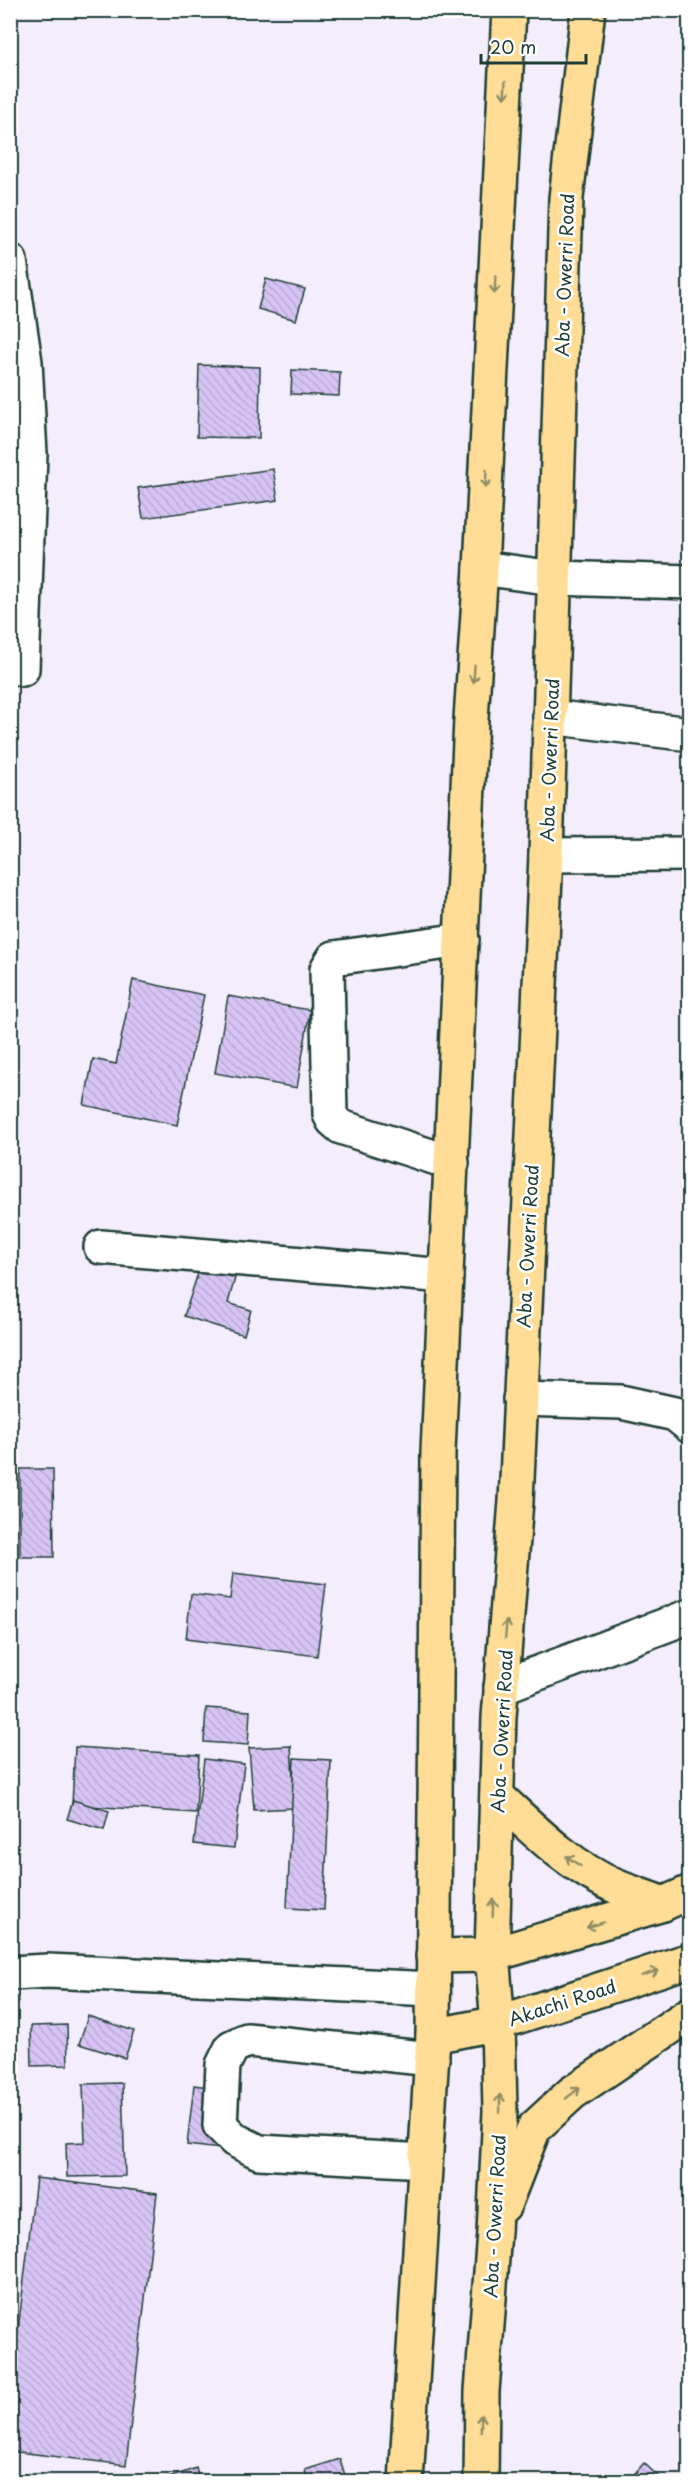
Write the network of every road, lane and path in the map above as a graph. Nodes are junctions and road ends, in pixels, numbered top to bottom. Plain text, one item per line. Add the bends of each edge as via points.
1 (509, 10) edge
2 (588, 10) edge
3 (10, 261) edge
4 (481, 568) junction
5 (554, 578) junction
6 (690, 582) edge
7 (22, 669) dead end
8 (550, 717) junction
9 (690, 734) edge
10 (690, 854) edge
11 (546, 855) junction
12 (462, 940) junction
13 (452, 1163) junction
14 (101, 1247) dead end
15 (446, 1276) junction
16 (520, 1399) junction
17 (690, 1426) edge
18 (690, 1616) edge
19 (501, 1687) junction
20 (497, 1796) junction
21 (676, 1898) edge
22 (492, 1955) junction
23 (433, 1956) junction
24 (690, 1960) edge
25 (10, 1973) edge
26 (433, 1989) junction
27 (690, 2014) edge
28 (498, 2023) junction
29 (432, 2048) junction
30 (425, 2161) junction
31 (494, 2232) junction
32 (406, 2481) edge
33 (481, 2481) edge

1 -> 4 main road
2 - 5 main road, Aba - Owerri Road via 566,198
3 - 7 street via 25,362 30,454
4 - 5 street
4 -> 12 main road
5 - 6 street
5 - 8 main road, Aba - Owerri Road
8 - 9 street
8 - 11 main road, Aba - Owerri Road
10 - 11 street
11 - 16 main road, Aba - Owerri Road
12 - 13 main road
12 - 13 street via 334,958 327,969 333,1120 341,1127
13 - 15 main road
14 - 15 street
15 - 23 main road via 438,1452
16 - 17 street via 621,1402 675,1414
19 -> 16 main road, Aba - Owerri Road
18 - 19 street
19 - 20 main road, Aba - Owerri Road
21 -> 20 main road via 615,1886 550,1845
22 -> 20 main road, Aba - Owerri Road
21 -> 22 main road
22 - 23 main road
22 - 28 main road, Aba - Owerri Road
23 - 26 main road
28 -> 24 main road, Akachi Road
25 - 26 street via 48,1971
26 - 29 main road
31 -> 27 main road via 534,2128 572,2093
28 - 29 main road, Akachi Road
31 -> 28 main road, Aba - Owerri Road via 500,2110
29 - 30 main road
29 - 30 street via 247,2040 232,2047 223,2064 219,2125 235,2140 259,2152
30 - 32 main road
33 -> 31 main road, Aba - Owerri Road via 482,2391

